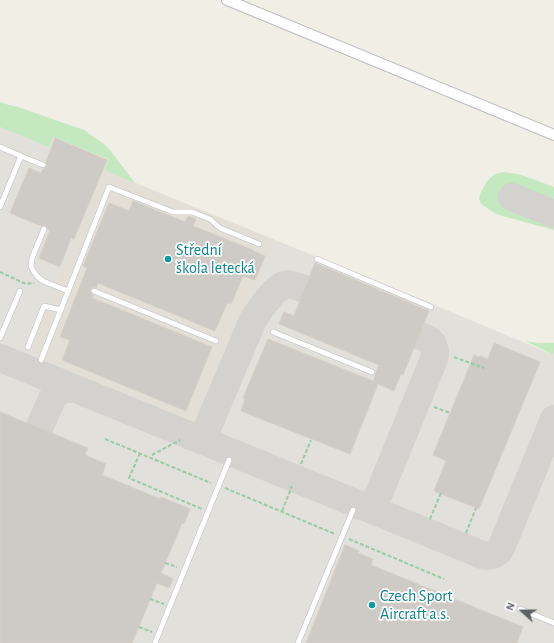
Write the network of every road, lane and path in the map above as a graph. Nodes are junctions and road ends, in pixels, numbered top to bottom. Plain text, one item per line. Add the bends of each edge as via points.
1 (227, 0) edge
2 (554, 134) edge
3 (0, 147) edge
4 (21, 156) junction
5 (44, 165) dead end
6 (0, 207) edge
7 (44, 229) dead end
8 (259, 244) dead end
9 (317, 259) dead end
10 (0, 272) edge
11 (37, 283) dead end
12 (94, 290) dead end
13 (20, 291) dead end
14 (68, 291) junction
15 (431, 307) dead end
16 (61, 310) junction
17 (274, 332) dead end
18 (0, 338) edge
19 (216, 341) dead end
20 (28, 347) dead end
21 (454, 357) dead end
22 (41, 360) dead end
23 (484, 368) dead end
24 (372, 372) dead end
25 (434, 407) dead end
26 (450, 413) dead end
27 (105, 439) dead end
28 (180, 440) dead end
29 (311, 440) dead end
30 (140, 453) junction
31 (152, 455) dead end
32 (229, 460) dead end
33 (301, 464) dead end
34 (219, 486) junction
35 (292, 486) dead end
36 (441, 494) dead end
37 (476, 508) dead end
38 (353, 510) dead end
39 (208, 511) junction
40 (282, 512) junction
41 (430, 519) dead end
42 (466, 533) dead end
43 (342, 536) junction
44 (165, 563) dead end
45 (184, 570) junction
46 (444, 579) dead end
47 (150, 598) dead end
48 (170, 606) junction
49 (520, 609) dead end
50 (554, 623) edge
51 (139, 627) dead end
52 (158, 634) junction
53 (154, 643) edge
54 (298, 643) edge

1 - 2 street
3 - 4 lane
4 - 5 lane
4 - 6 lane
7 - 14 lane via 31,266 43,281
8 - 14 lane via 220,228 210,219 192,212 173,212 109,187
9 - 15 lane
10 - 11 path via 26,284
12 - 19 lane
13 - 18 lane
14 - 16 lane
16 - 20 lane via 44,306
16 - 22 lane
17 - 24 lane
21 - 23 path
25 - 26 path
27 - 30 path
28 - 31 path
29 - 33 path
30 - 34 path
30 - 39 path via 129,478
32 - 34 lane
34 - 39 lane
34 - 40 path
35 - 40 path
36 - 41 path
37 - 42 path
38 - 43 lane
39 - 45 lane
40 - 43 path
43 - 46 path
43 - 54 lane
44 - 45 path
45 - 48 lane
47 - 48 path
48 - 52 lane
49 - 50 lane
51 - 52 path
52 - 53 lane

